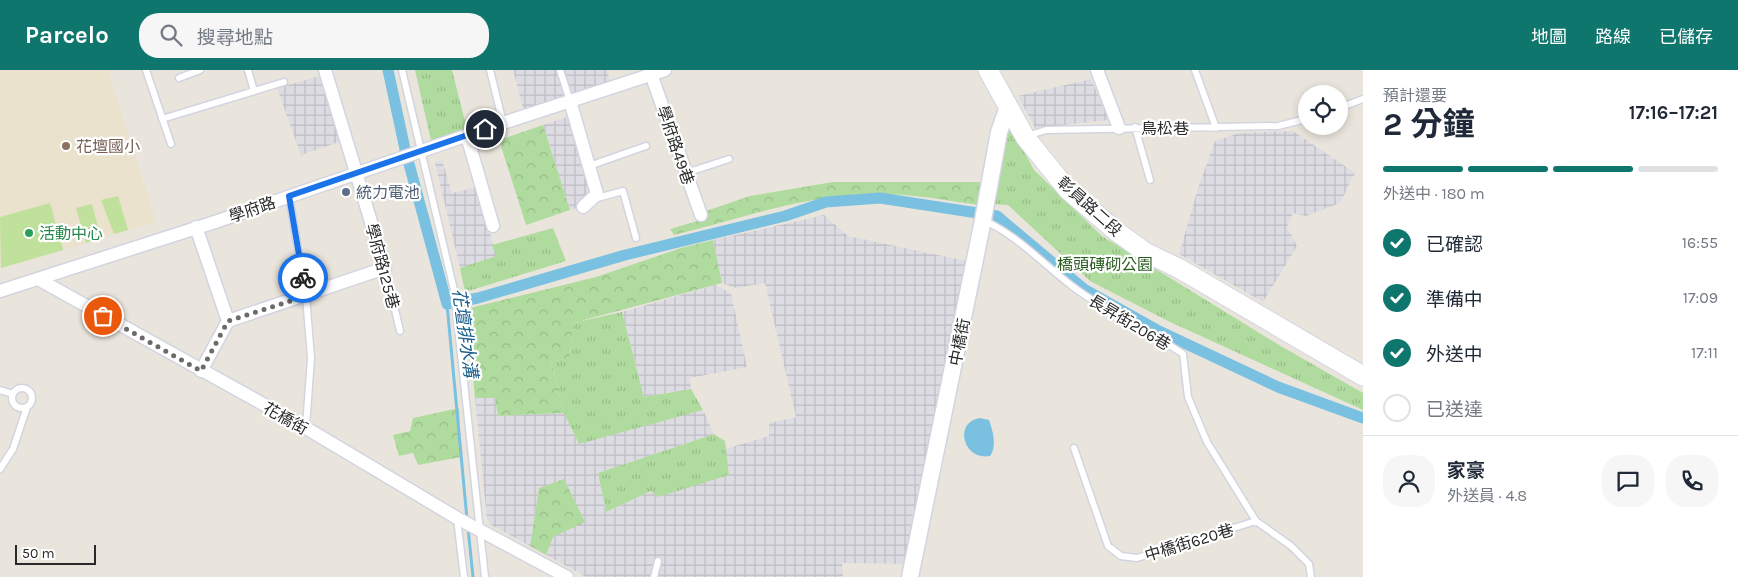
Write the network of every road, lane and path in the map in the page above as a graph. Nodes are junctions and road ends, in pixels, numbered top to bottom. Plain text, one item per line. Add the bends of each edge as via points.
1 (146, 70) edge
2 (200, 70) edge
3 (248, 70) edge
4 (325, 70) edge
5 (402, 70) edge
6 (490, 70) edge
7 (560, 70) edge
8 (665, 70) edge
9 (988, 70) edge
10 (1097, 70) edge
11 (1195, 70) edge
12 (651, 74) junction
13 (179, 78) dead end
14 (284, 82) dead end
15 (254, 91) junction
16 (1363, 99) edge
17 (570, 101) junction
18 (1348, 105) edge
19 (1008, 107) junction
20 (162, 119) junction
21 (1298, 121) edge
22 (503, 123) junction
23 (1135, 127) junction
24 (1119, 128) junction
25 (1216, 128) junction
26 (467, 136) junction
27 (1025, 137) junction
28 (171, 144) dead end
29 (646, 146) dead end
30 (417, 152) junction
31 (729, 159) dead end
32 (589, 166) junction
33 (356, 172) junction
34 (686, 173) junction
35 (1150, 180) dead end
36 (289, 196) junction
37 (594, 199) junction
38 (583, 207) dead end
39 (700, 215) dead end
40 (983, 220) junction
41 (493, 226) dead end
42 (196, 227) junction
43 (636, 238) dead end
44 (385, 268) junction
45 (38, 280) junction
46 (0, 290) edge
47 (306, 296) junction
48 (228, 321) junction
49 (400, 331) dead end
50 (201, 371) junction
51 (1363, 376) edge
52 (0, 390) edge
53 (13, 394) junction
54 (27, 407) junction
55 (306, 428) junction
56 (1074, 448) dead end
57 (0, 470) edge
58 (457, 518) junction
59 (1256, 520) junction
60 (478, 528) junction
61 (658, 561) dead end
62 (464, 577) edge
63 (484, 577) edge
64 (567, 577) edge
65 (654, 577) edge
66 (910, 577) edge
67 (1311, 577) edge

1 - 20 lane
2 - 13 lane
3 - 15 lane
4 - 33 street, 學府路125巷
5 - 30 lane
6 - 22 lane
7 - 17 lane
8 - 12 street, 學府路
9 - 19 main road, 彰員路二段
10 - 24 street
11 - 25 lane
12 - 17 street, 學府路
12 - 34 street, 學府路49巷
14 - 15 lane
15 - 20 lane
16 - 18 lane
17 - 22 street, 學府路
17 - 32 street
19 - 27 main road, 彰員路二段
19 - 40 street, 中橋街 via 999,132
20 - 28 lane
21 - 25 lane, 鳥松巷 via 1278,126
22 - 26 street, 學府路
23 - 24 lane, 鳥松巷
23 - 25 lane, 鳥松巷
23 - 35 lane
24 - 27 lane, 鳥松巷 via 1046,130
26 - 30 street, 學府路
26 - 41 street
27 - 51 main road, 彰員路二段 via 1068,190 1145,252 1180,269
29 - 32 lane
30 - 33 street, 學府路
30 - 60 lane via 454,290
31 - 34 lane
32 - 37 street via 597,194
33 - 36 street, 學府路
33 - 44 street, 學府路125巷
34 - 39 street, 學府路49巷
36 - 42 street, 學府路
36 - 47 lane
37 - 38 street
37 - 43 lane via 623,191
40 - 59 lane, 長昇街206巷 via 1000,228 1112,314 1183,354 1188,397 1207,442
40 - 66 street, 中橋街
42 - 45 street, 學府路
42 - 48 street
44 - 47 street
44 - 49 lane, 學府路125巷
45 - 46 street
45 - 50 street, 花橋街
47 - 48 street
47 - 55 lane via 311,358
48 - 50 street
50 - 55 street, 花橋街
52 - 53 lane
53 - 54 lane via 17,406
53 - 54 lane via 20,388 29,391 32,399
54 - 57 lane via 13,449
55 - 58 street, 花橋街
56 - 59 lane, 中橋街620巷 via 1108,546 1121,556 1137,558
58 - 60 street, 花橋街
58 - 62 lane
59 - 67 lane, 長昇街206巷 via 1309,564
60 - 63 lane
60 - 64 street, 花橋街
61 - 65 lane

